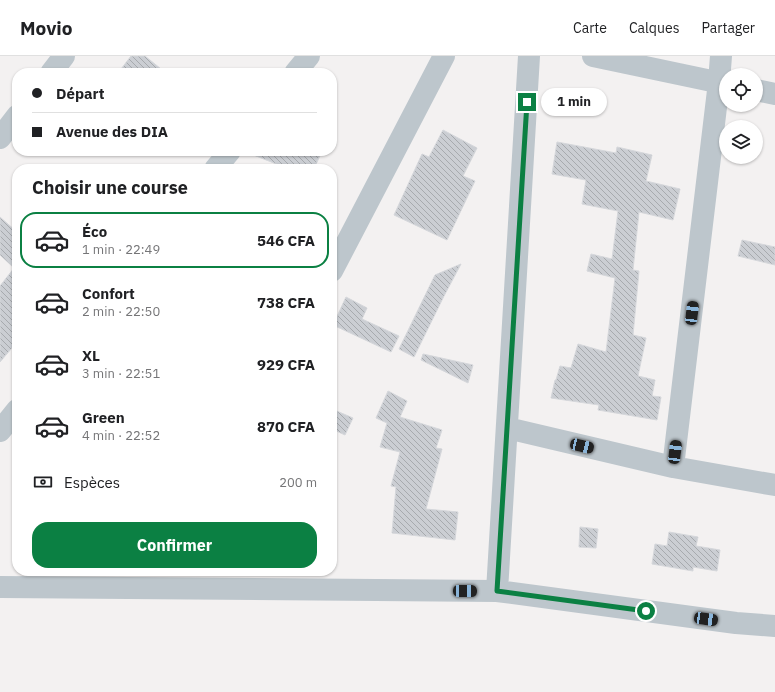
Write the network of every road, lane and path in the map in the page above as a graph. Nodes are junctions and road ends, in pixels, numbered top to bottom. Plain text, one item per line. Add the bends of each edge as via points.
1 (64, 56) edge
2 (309, 56) edge
3 (444, 56) edge
4 (529, 56) edge
5 (593, 56) edge
6 (721, 56) edge
7 (55, 68) edge
8 (299, 68) edge
9 (722, 68) edge
10 (719, 82) edge
11 (763, 91) edge
12 (775, 94) edge
13 (719, 112) edge
14 (12, 122) edge
15 (0, 138) edge
16 (226, 156) edge
17 (219, 164) edge
18 (337, 261) edge
19 (12, 416) edge
20 (507, 428) junction
21 (0, 431) edge
22 (673, 467) junction
23 (775, 485) edge
24 (172, 580) edge
25 (0, 587) edge
26 (497, 591) junction
27 (775, 626) edge

1 - 7 street
2 - 8 street
3 - 18 street
4 - 20 street
5 - 10 street
6 - 9 street
11 - 12 street
13 - 22 street
14 - 15 street
16 - 17 street
19 - 21 street
20 - 22 street
20 - 26 street
22 - 23 street
24 - 25 street
24 - 26 street
26 - 27 street

